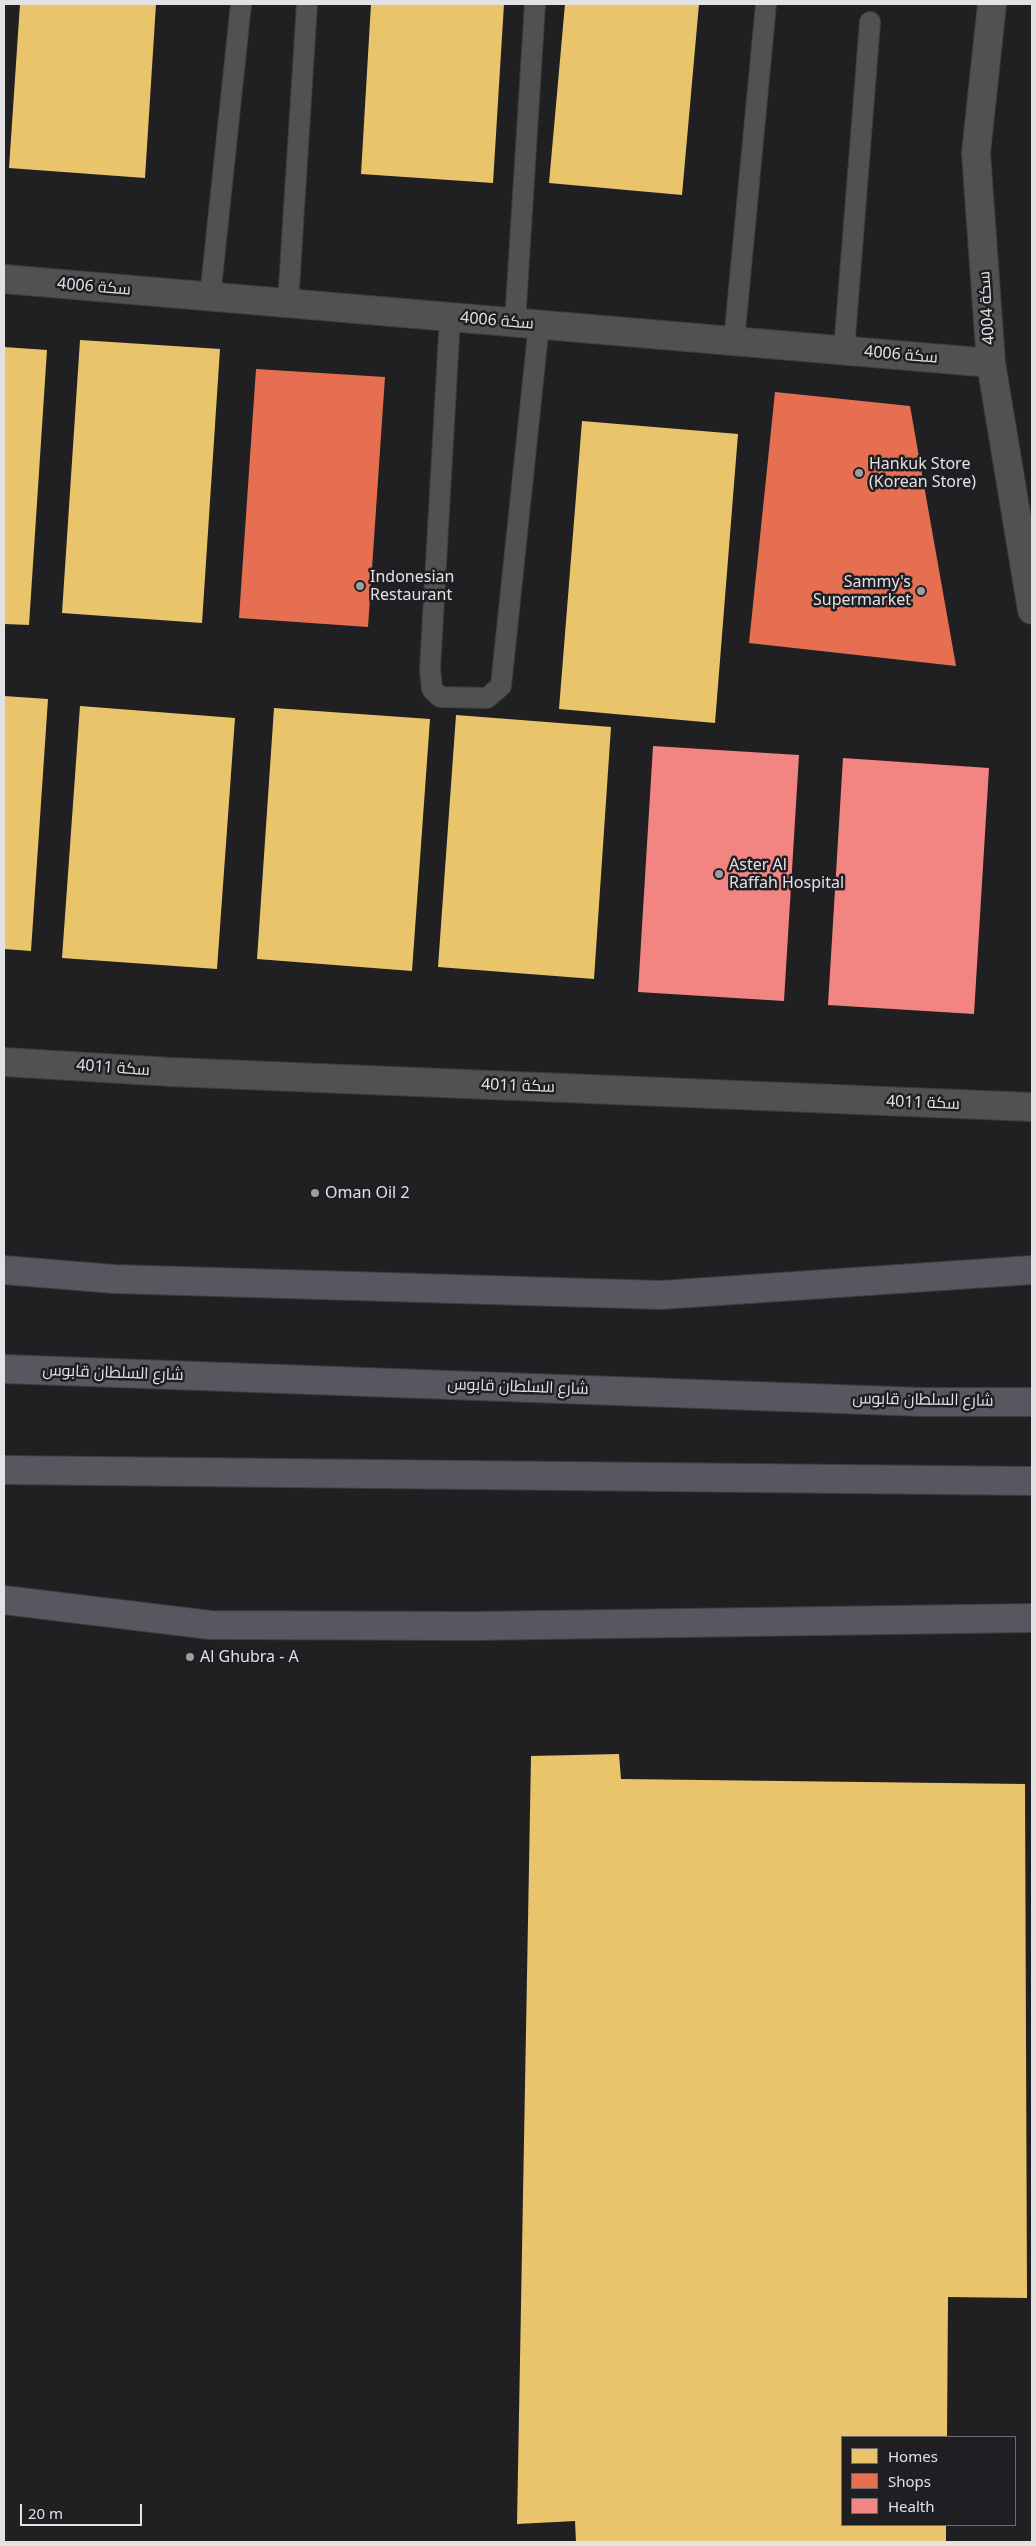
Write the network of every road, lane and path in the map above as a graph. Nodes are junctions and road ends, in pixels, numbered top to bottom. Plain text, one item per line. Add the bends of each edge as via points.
1 (241, 4) edge
2 (307, 4) edge
3 (535, 4) edge
4 (766, 4) edge
5 (992, 4) edge
6 (870, 22) dead end
7 (4, 279) edge
8 (210, 297) junction
9 (288, 303) junction
10 (450, 317) junction
11 (527, 323) junction
12 (734, 341) junction
13 (844, 350) junction
14 (991, 362) junction
15 (1021, 485) edge
16 (1032, 610) edge
17 (4, 1062) edge
18 (1032, 1107) edge
19 (4, 1270) edge
20 (1032, 1270) edge
21 (4, 1369) edge
22 (1032, 1402) edge
23 (4, 1470) edge
24 (1032, 1482) edge
25 (4, 1600) edge
26 (1032, 1618) edge

1 - 8 lane
2 - 9 lane
3 - 11 lane
4 - 12 lane
5 - 14 street, سكة 4004 via 976,153
6 - 13 lane
7 - 8 street, سكة 4006
8 - 9 street, سكة 4006
9 - 10 street, سكة 4006
10 - 11 street, سكة 4006
10 - 11 lane via 430,669 432,689 440,697 487,698 501,686
11 - 12 street, سكة 4006
12 - 13 street, سكة 4006
13 - 14 street, سكة 4006
14 - 15 street, سكة 4004
15 - 16 street, سكة 4004
17 - 18 street, سكة 4011 via 171,1072
19 - 20 highway via 124,1279 661,1295
21 - 22 highway, شارع السلطان قابوس via 922,1402
23 - 24 highway
25 - 26 highway via 210,1625 472,1626

